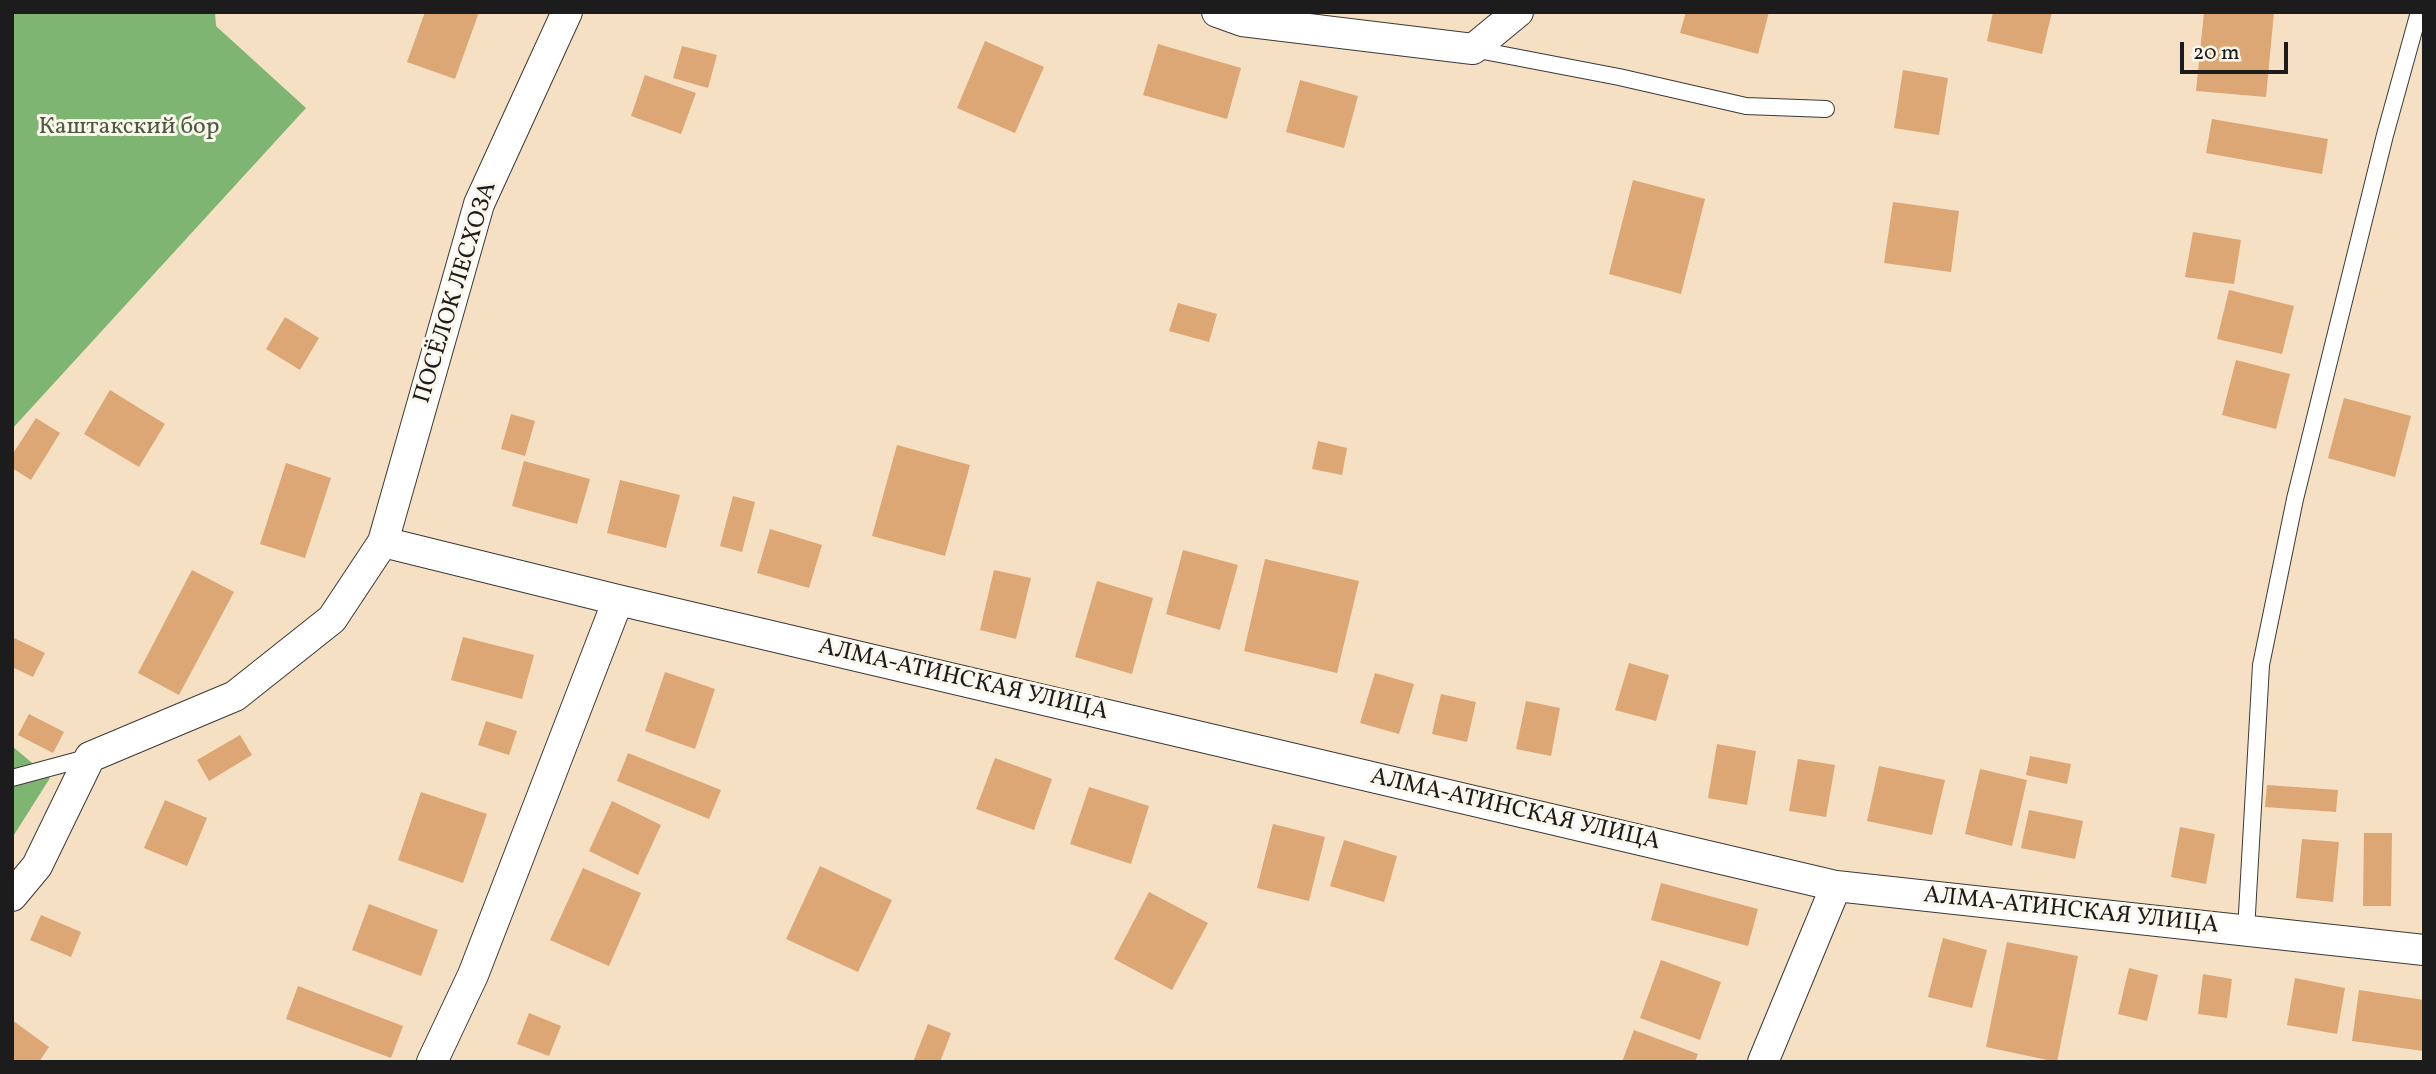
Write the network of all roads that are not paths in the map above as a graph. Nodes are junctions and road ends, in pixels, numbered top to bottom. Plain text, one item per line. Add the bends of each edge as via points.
1 (567, 12) edge
2 (1217, 12) edge
3 (1518, 12) edge
4 (2419, 12) edge
5 (1473, 50) junction
6 (1826, 109) dead end
7 (383, 542) junction
8 (618, 600) junction
9 (90, 757) junction
10 (12, 778) edge
11 (1836, 886) junction
12 (12, 897) edge
13 (2246, 931) junction
14 (2424, 950) edge
15 (432, 1062) edge
16 (1763, 1062) edge

1 - 7 street, ПОСЁЛОК ЛЕСХОЗА via 479,204
2 - 5 street via 1242,21
3 - 5 street
4 - 13 lane via 2295,499 2261,665
5 - 6 lane via 1746,106
7 - 8 street, АЛМА-АТИНСКАЯ УЛИЦА
7 - 9 street, ПОСЁЛОК ЛЕСХОЗА via 332,619 235,696
8 - 11 street, АЛМА-АТИНСКАЯ УЛИЦА
8 - 15 street via 473,975
9 - 10 lane
9 - 12 street via 37,866
11 - 13 street, АЛМА-АТИНСКАЯ УЛИЦА
11 - 16 street
13 - 14 street, АЛМА-АТИНСКАЯ УЛИЦА

